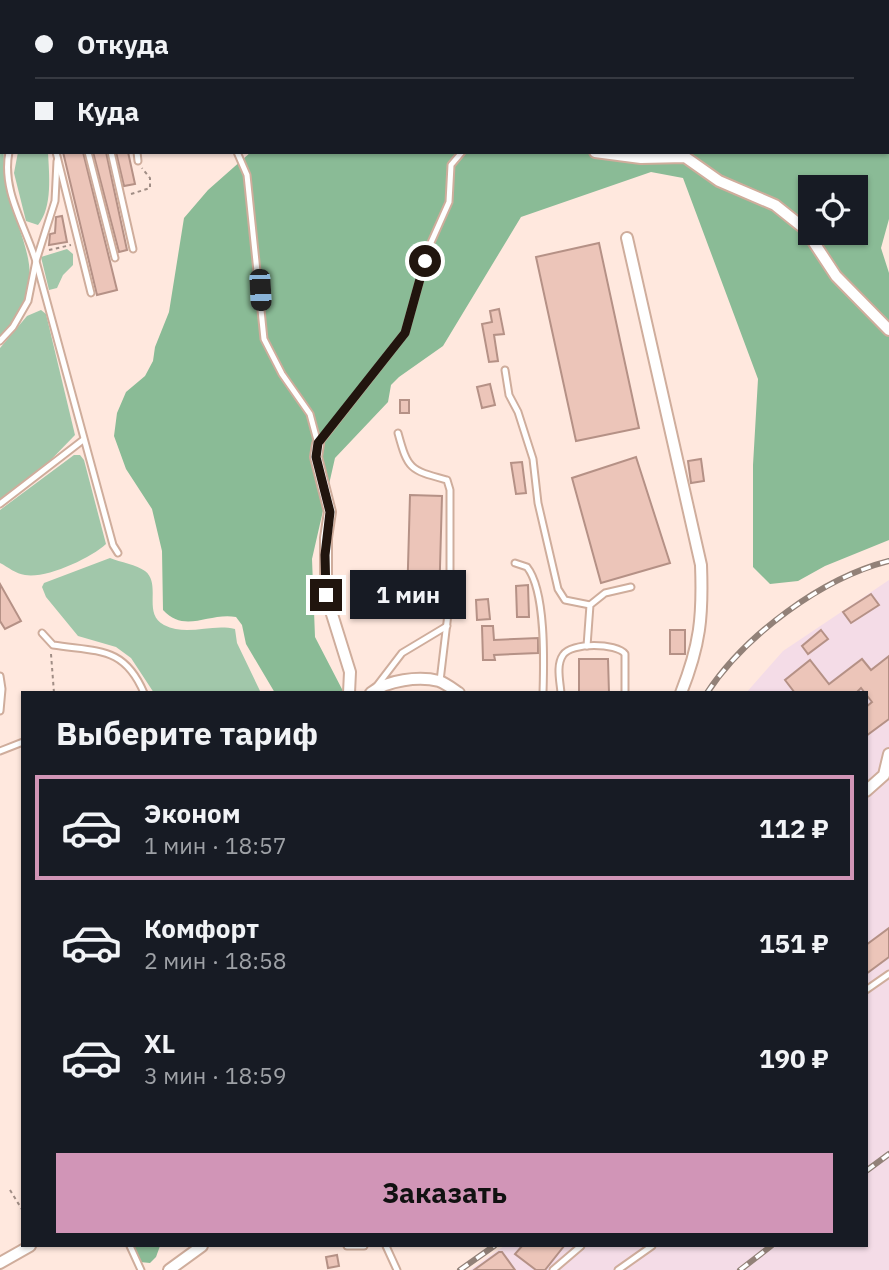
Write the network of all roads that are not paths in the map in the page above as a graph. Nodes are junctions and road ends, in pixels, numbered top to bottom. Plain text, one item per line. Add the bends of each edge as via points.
1 (9, 154) edge
2 (55, 154) edge
3 (89, 154) edge
4 (111, 154) edge
5 (136, 154) edge
6 (238, 154) edge
7 (460, 154) edge
8 (610, 154) edge
9 (57, 161) junction
10 (138, 161) road end
11 (627, 238) dead end
12 (133, 249) dead end
13 (115, 258) dead end
14 (36, 261) junction
15 (91, 293) dead end
16 (889, 330) edge
17 (0, 341) edge
18 (505, 370) dead end
19 (398, 433) dead end
20 (83, 440) junction
21 (318, 443) junction
22 (0, 504) edge
23 (118, 553) dead end
24 (514, 563) dead end
25 (631, 587) dead end
26 (590, 605) junction
27 (447, 625) junction
28 (43, 634) dead end
29 (587, 646) junction
30 (0, 676) edge
31 (440, 681) junction
32 (143, 691) edge
33 (349, 691) edge
34 (374, 691) edge
35 (376, 691) edge
36 (456, 691) edge
37 (543, 691) edge
38 (561, 691) edge
39 (625, 691) edge
40 (682, 691) edge
41 (0, 711) edge
42 (21, 743) edge
43 (0, 751) edge
44 (889, 754) edge
45 (868, 789) edge
46 (889, 974) edge
47 (868, 989) edge
48 (28, 1247) edge
49 (130, 1247) edge
50 (201, 1247) edge
51 (386, 1247) edge
52 (580, 1247) edge
53 (651, 1247) edge
54 (0, 1263) edge
55 (141, 1270) edge
56 (169, 1270) edge
57 (397, 1270) edge
58 (553, 1270) edge
59 (618, 1270) edge

1 - 14 lane via 10,190
2 - 9 lane
3 - 13 lane
4 - 12 lane
5 - 10 lane
6 - 21 lane via 247,174 264,339 310,414
7 - 21 lane via 451,165 449,202 429,247 405,333
8 - 16 street via 685,157 719,181 775,205 805,229 836,276
9 - 14 lane via 55,201
9 - 15 lane
11 - 40 street via 701,565 703,618
14 - 17 lane via 28,301
14 - 20 lane
18 - 26 lane via 509,395 533,459 558,589 565,600
19 - 27 lane via 406,463 447,480 450,490
20 - 22 lane
20 - 23 lane
21 - 33 street via 316,457 330,512 326,595 351,672
24 - 37 lane via 527,567 535,581 543,632
25 - 26 lane via 605,593
26 - 29 lane
27 - 31 lane
27 - 34 lane via 402,653
28 - 32 lane via 50,643 123,660
29 - 38 lane via 562,655
29 - 39 lane via 625,654
30 - 41 lane
31 - 35 street via 407,680
31 - 36 street
42 - 43 lane
44 - 45 street via 884,775
46 - 47 lane
48 - 54 street
49 - 55 lane
50 - 56 street
51 - 57 lane
52 - 58 lane
53 - 59 lane

